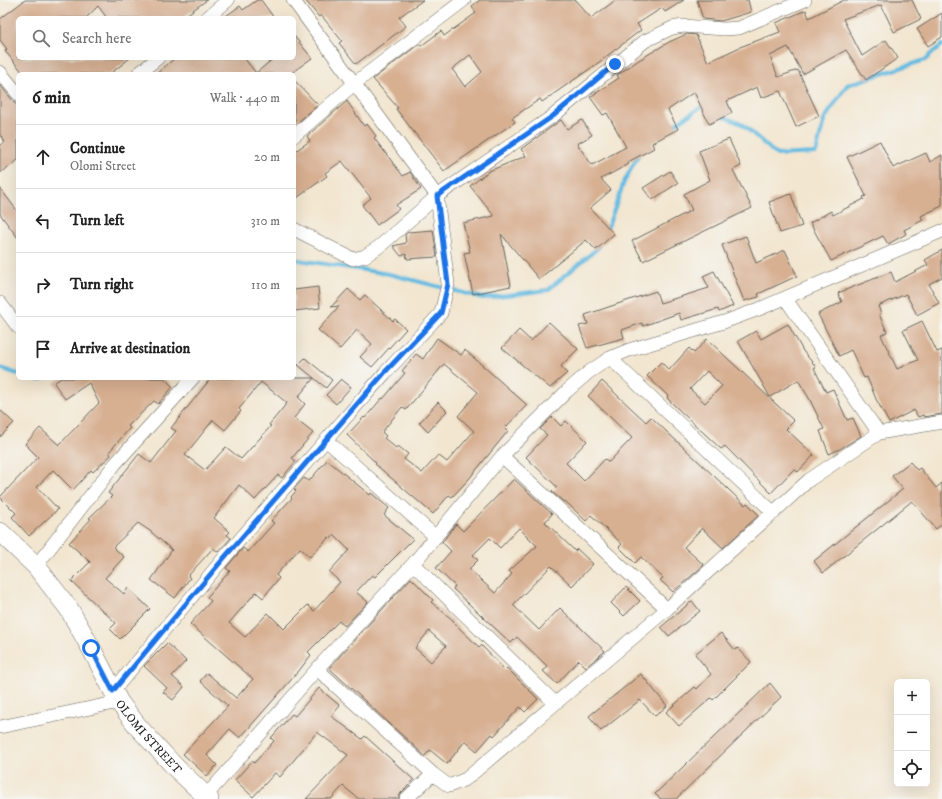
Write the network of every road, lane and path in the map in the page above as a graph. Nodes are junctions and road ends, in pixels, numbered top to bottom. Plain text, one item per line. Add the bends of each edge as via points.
1 (228, 0) edge
2 (293, 0) edge
3 (464, 0) edge
4 (805, 0) edge
5 (209, 16) edge
6 (156, 60) edge
7 (0, 72) edge
8 (140, 72) edge
9 (355, 83) junction
10 (16, 92) edge
11 (296, 134) edge
12 (437, 196) junction
13 (296, 230) edge
14 (942, 230) edge
15 (785, 298) junction
16 (0, 303) edge
17 (16, 323) edge
18 (610, 358) junction
19 (191, 380) edge
20 (942, 422) edge
21 (879, 433) junction
22 (326, 440) junction
23 (502, 456) junction
24 (774, 513) junction
25 (0, 532) edge
26 (436, 537) junction
27 (413, 564) junction
28 (36, 566) junction
29 (667, 609) junction
30 (317, 669) junction
31 (116, 697) junction
32 (555, 703) junction
33 (0, 727) edge
34 (433, 774) junction
35 (207, 798) edge
36 (406, 799) edge

1 - 5 street
2 - 9 street
3 - 9 street
4 - 12 street via 739,28 683,26 672,28 645,41 553,116
6 - 8 street
7 - 10 street
9 - 11 street
9 - 12 street
12 - 13 street via 380,246 365,256 353,259
12 - 22 street via 448,284 441,313
14 - 15 street
15 - 18 street via 724,322
15 - 21 street
16 - 17 street
18 - 23 street via 567,391
18 - 24 street
19 - 28 street via 115,464
20 - 21 street
21 - 24 street via 809,480
22 - 26 street
22 - 31 street via 224,558
23 - 26 street
23 - 29 street
24 - 29 street
25 - 28 main road, OLOMI STREET
26 - 27 street
27 - 30 street
27 - 32 street
28 - 31 main road, OLOMI STREET via 69,609
29 - 32 street
30 - 34 street
30 - 35 street
31 - 33 street
31 - 35 main road, OLOMI STREET via 144,733
32 - 34 street via 466,779 449,786
34 - 36 street

